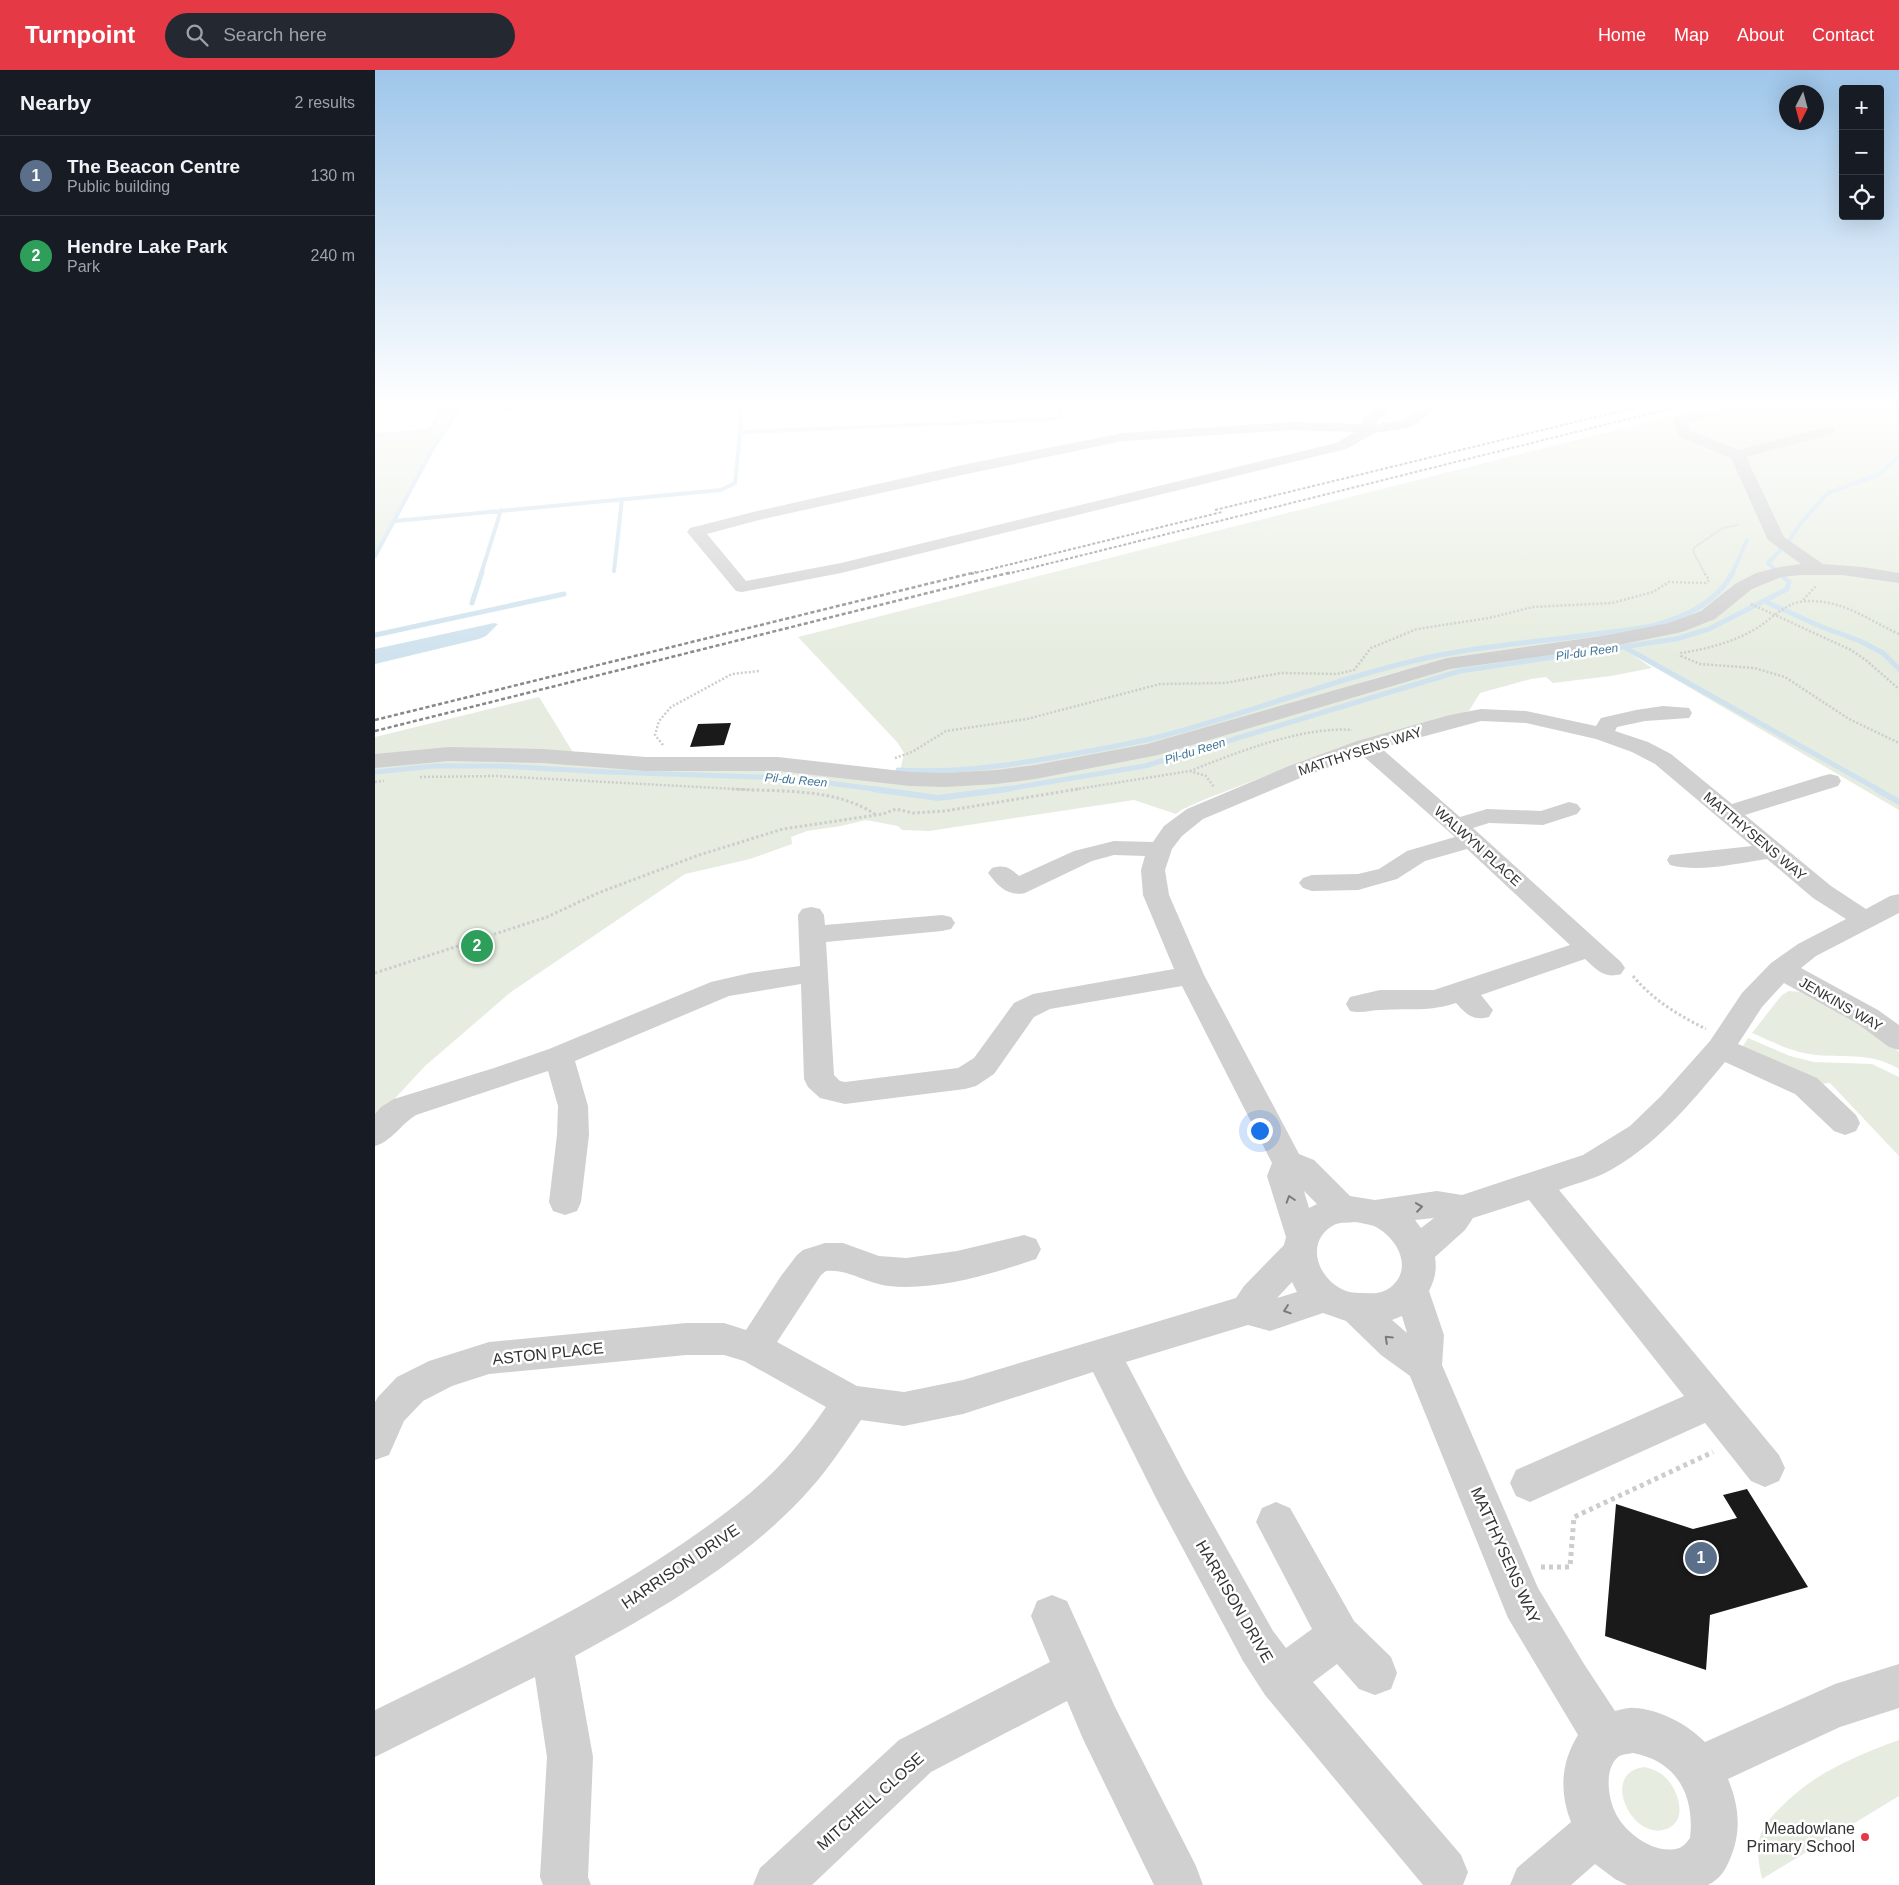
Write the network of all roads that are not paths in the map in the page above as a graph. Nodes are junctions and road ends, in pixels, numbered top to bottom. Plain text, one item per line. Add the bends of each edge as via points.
1 (879, 489) edge
2 (1166, 489) edge
3 (1754, 489) edge
4 (1819, 569) junction
5 (1899, 578) edge
6 (1681, 713) dead end
7 (1602, 734) junction
8 (1370, 745) junction
9 (375, 761) edge
10 (1830, 780) dead end
11 (1569, 809) dead end
12 (1728, 814) junction
13 (1464, 833) junction
14 (1160, 849) junction
15 (1772, 851) junction
16 (1679, 860) dead end
17 (1001, 873) dead end
18 (1312, 883) dead end
19 (1899, 902) edge
20 (1864, 919) junction
21 (942, 923) dead end
22 (1589, 948) junction
23 (1611, 968) road end
24 (1781, 970) junction
25 (814, 973) junction
26 (1190, 975) junction
27 (1360, 1004) dead end
28 (1899, 1040) edge
29 (1723, 1042) junction
30 (559, 1056) junction
31 (1845, 1123) dead end
32 (375, 1134) edge
33 (1288, 1163) junction
34 (1536, 1185) junction
35 (565, 1202) dead end
36 (1462, 1208) junction
37 (1359, 1211) junction
38 (1300, 1244) junction
39 (1024, 1249) dead end
40 (1418, 1252) junction
41 (1411, 1290) junction
42 (1340, 1302) junction
43 (1249, 1310) junction
44 (755, 1348) junction
45 (1102, 1353) junction
46 (1424, 1365) junction
47 (383, 1402) edge
48 (852, 1402) junction
49 (1712, 1402) junction
50 (375, 1442) edge
51 (1765, 1468) dead end
52 (1530, 1484) dead end
53 (1276, 1522) dead end
54 (1052, 1616) dead end
55 (1339, 1636) junction
56 (553, 1646) junction
57 (1076, 1672) junction
58 (1375, 1673) dead end
59 (1281, 1679) junction
60 (1899, 1686) edge
61 (375, 1734) edge
62 (1605, 1737) junction
63 (1697, 1768) junction
64 (1598, 1830) junction
65 (1444, 1872) dead end
66 (1697, 1876) edge
67 (1179, 1883) dead end
68 (567, 1885) edge
69 (777, 1885) edge
70 (1534, 1885) edge

1 - 2 street via 696,532 742,587 841,568
3 - 4 street via 1782,545
4 - 5 street
4 - 9 street via 1771,574 1746,585 1713,611 1681,626 1624,638 1474,658 1150,750 996,777 945,780 887,777 719,757 646,764 487,754
6 - 7 street via 1647,713 1619,720 1609,723
7 - 8 street, MATTHYSENS WAY via 1526,717 1493,715 1458,720
7 - 12 street, MATTHYSENS WAY via 1658,756
8 - 13 street, WALWYN PLACE
8 - 14 street, MATTHYSENS WAY via 1195,814 1173,831
10 - 12 street
11 - 13 street via 1543,818 1487,816
12 - 15 street, MATTHYSENS WAY
13 - 18 street via 1416,856 1388,874 1341,889
13 - 22 street, WALWYN PLACE
14 - 17 street via 1114,848 1098,852 1016,887
14 - 26 street, MATTHYSENS WAY via 1153,870 1156,895
15 - 16 street
15 - 20 street, MATTHYSENS WAY via 1822,892
19 - 20 street
20 - 24 street via 1807,950
21 - 25 street via 872,928 811,925
22 - 23 street, WALWYN PLACE
22 - 27 street via 1459,1000 1379,1000
24 - 28 street, JENKINS WAY via 1868,1017
24 - 29 street via 1752,1000
25 - 26 street via 819,1080 831,1090 845,1093 965,1078 984,1066 1024,1010 1043,1001
25 - 30 street via 721,988
26 - 33 street, MATTHYSENS WAY
29 - 31 street via 1806,1086
29 - 34 street via 1672,1104 1641,1134 1594,1164
30 - 32 street via 405,1107 392,1115
30 - 35 street via 573,1106
33 - 37 street via 1303,1169
38 -> 33 street via 1283,1176
34 - 36 street
34 - 49 street
37 -> 36 street via 1437,1204
36 - 40 street via 1453,1221
37 - 38 street via 1335,1211 1312,1222
37 - 40 street via 1394,1222 1409,1235
38 - 42 street via 1301,1270 1312,1286
38 - 43 street
39 - 44 street via 933,1271 887,1272 831,1255 814,1260
40 - 41 street via 1420,1269
41 - 42 street via 1388,1306 1367,1309
41 - 46 street, MATTHYSENS WAY via 1426,1335
42 -> 43 street via 1270,1316
46 -> 42 street
43 - 45 street
44 - 47 street, ASTON PLACE via 723,1339 686,1339 489,1358 442,1372
44 - 48 street, ASTON PLACE
45 - 48 street via 963,1397 904,1408
45 - 59 street, HARRISON DRIVE via 1253,1637
46 - 62 street, MATTHYSENS WAY via 1523,1603
47 - 50 street, ASTON PLACE
48 - 56 street, HARRISON DRIVE via 809,1461 722,1541 655,1586
49 - 51 street
49 - 52 street
53 - 55 street
54 - 57 street
55 - 58 street
55 - 59 street
56 - 61 street, HARRISON DRIVE
56 - 68 street via 570,1757 565,1818 564,1877
57 - 67 street
57 - 69 street, MITCHELL CLOSE via 915,1756
59 - 65 street, HARRISON DRIVE
60 - 63 street via 1835,1706
62 - 63 street via 1618,1731 1633,1730 1655,1735 1677,1747
62 - 64 street via 1595,1747 1586,1768 1585,1794
63 - 66 street via 1709,1789 1716,1814 1716,1831
64 - 66 street via 1631,1862 1655,1872
64 - 70 street

